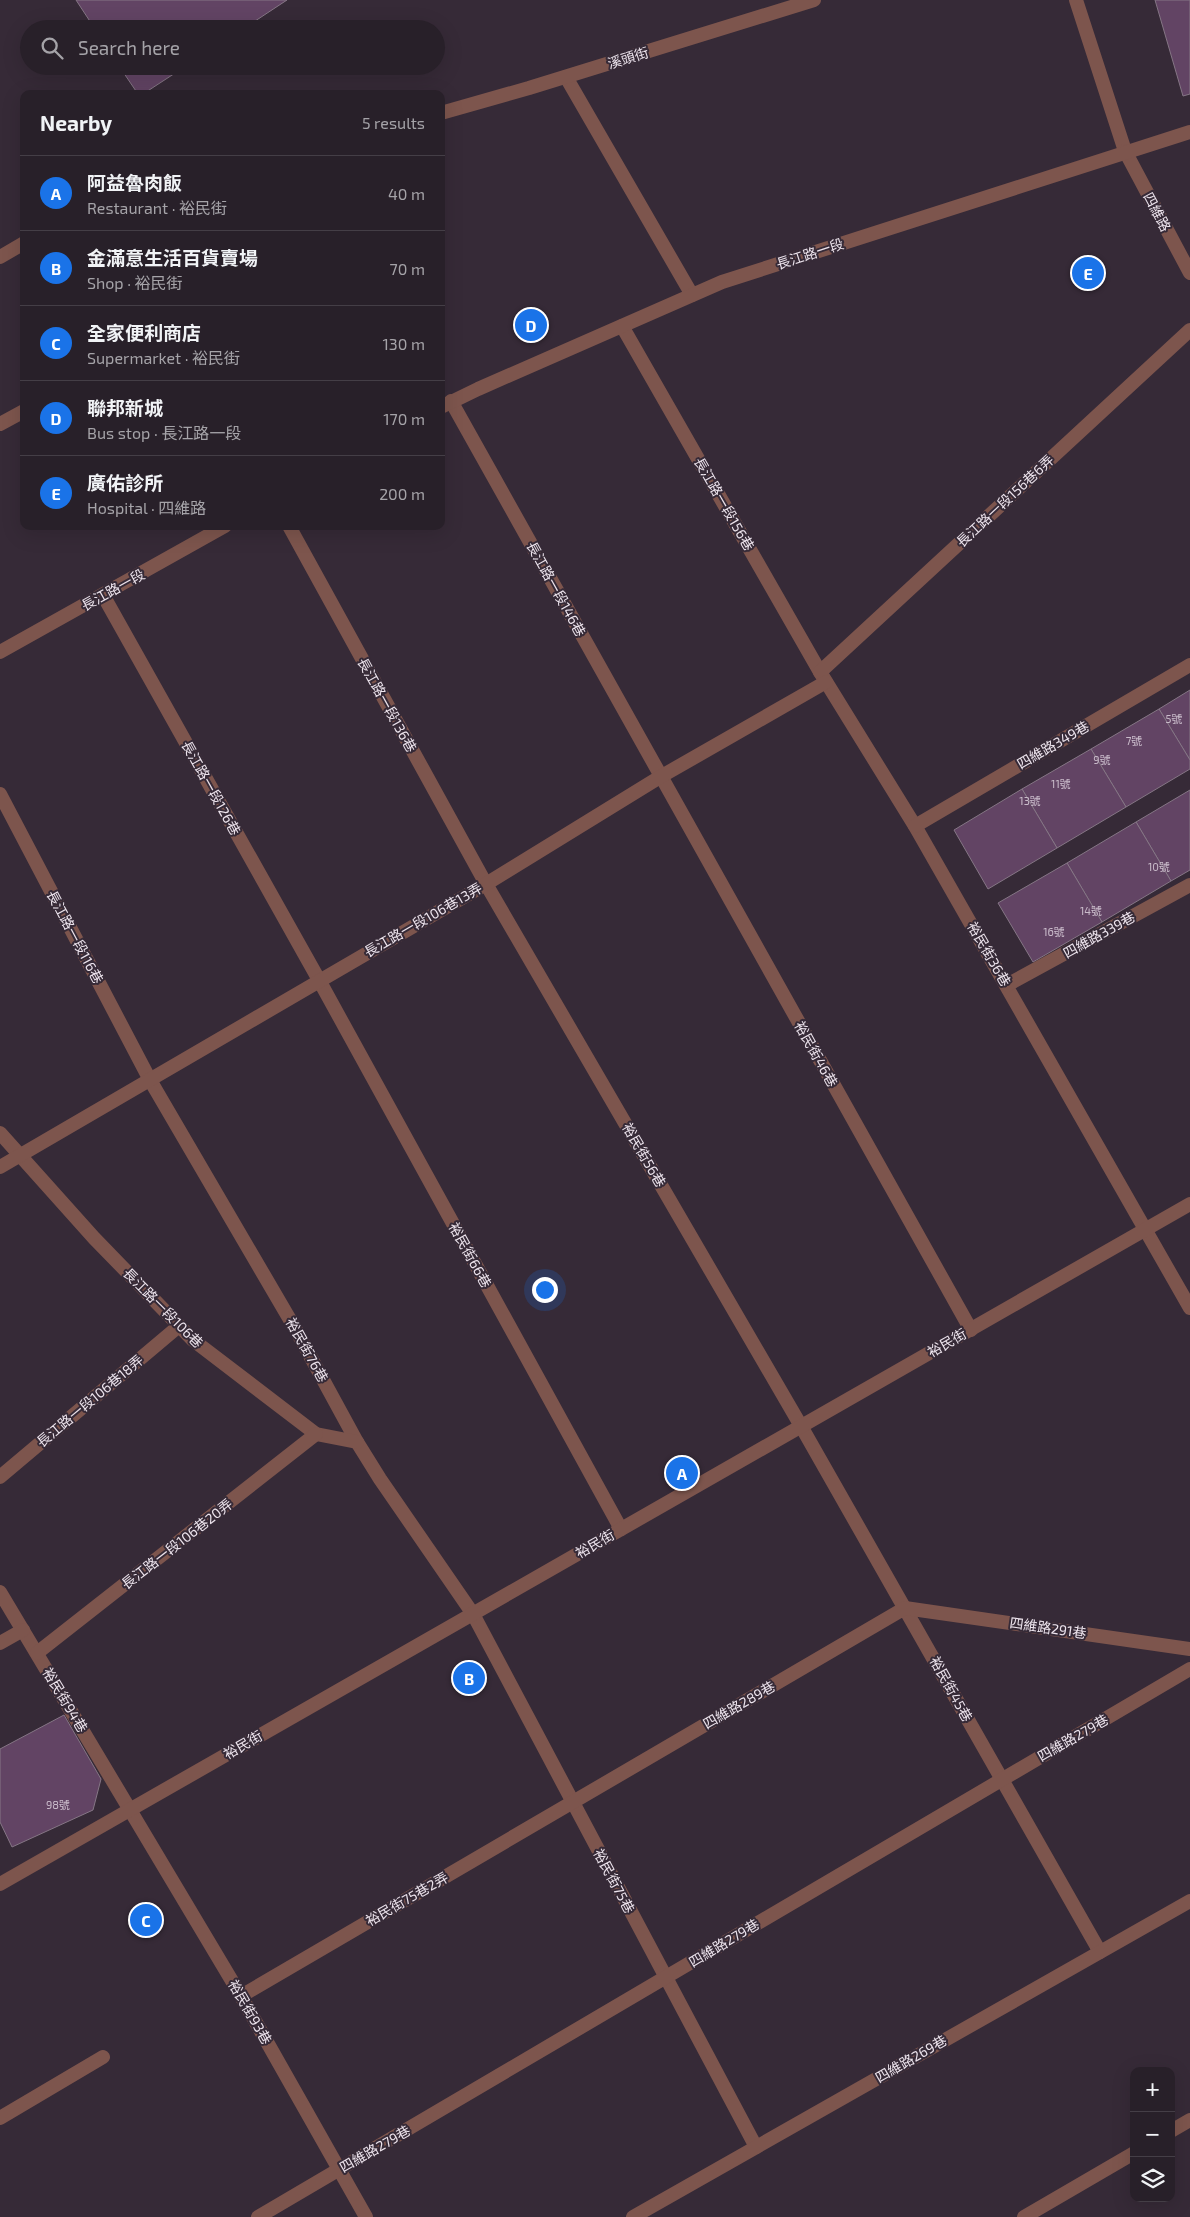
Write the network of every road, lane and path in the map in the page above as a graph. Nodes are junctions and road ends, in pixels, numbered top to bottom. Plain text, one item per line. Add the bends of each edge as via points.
1 (814, 0) edge
2 (1076, 0) edge
3 (566, 77) junction
4 (445, 112) edge
5 (1190, 132) edge
6 (1125, 151) junction
7 (20, 245) edge
8 (0, 258) edge
9 (1190, 273) edge
10 (692, 295) junction
11 (622, 326) junction
12 (1190, 330) edge
13 (446, 404) edge
14 (20, 413) edge
15 (0, 424) edge
16 (218, 530) edge
17 (291, 530) edge
18 (102, 595) junction
19 (0, 652) edge
20 (1190, 664) edge
21 (823, 677) junction
22 (660, 778) junction
23 (0, 794) edge
24 (916, 826) junction
25 (486, 884) junction
26 (1190, 885) edge
27 (319, 980) junction
28 (1007, 985) junction
29 (150, 1080) junction
30 (0, 1133) edge
31 (19, 1156) junction
32 (0, 1167) edge
33 (1190, 1204) edge
34 (1146, 1229) junction
35 (1190, 1308) edge
36 (179, 1326) junction
37 (971, 1330) junction
38 (801, 1426) junction
39 (316, 1434) junction
40 (357, 1442) junction
41 (0, 1477) edge
42 (621, 1529) junction
43 (0, 1592) edge
44 (905, 1608) junction
45 (473, 1614) junction
46 (23, 1630) junction
47 (0, 1643) edge
48 (1190, 1649) edge
49 (37, 1653) junction
50 (1190, 1669) edge
51 (1002, 1780) junction
52 (573, 1802) junction
53 (131, 1809) junction
54 (0, 1884) edge
55 (1190, 1901) edge
56 (1100, 1952) junction
57 (666, 1978) junction
58 (241, 1996) junction
59 (102, 2057) dead end
60 (0, 2118) edge
61 (1190, 2120) edge
62 (1175, 2129) edge
63 (756, 2147) junction
64 (1130, 2155) edge
65 (340, 2170) junction
66 (258, 2217) edge
67 (366, 2217) edge
68 (633, 2217) edge
69 (1024, 2217) edge

1 - 3 street, 溪頭街
2 - 6 street, 四維路
3 - 4 street, 溪頭街
3 - 10 street
5 - 6 street, 長江路一段
6 - 9 street, 四維路
6 - 10 street, 長江路一段 via 732,279
7 - 8 street
10 - 11 street, 長江路一段
11 - 13 street, 長江路一段
11 - 21 street, 長江路一段156巷
12 - 21 street, 長江路一段156巷6弄
13 - 22 street, 長江路一段146巷
14 - 15 street
16 - 18 street, 長江路一段
17 - 25 street, 長江路一段136巷
18 - 19 street, 長江路一段
18 - 27 street, 長江路一段126巷
20 - 24 street, 四維路349巷
21 - 22 street, 長江路一段106巷13弄
21 - 24 street, 裕民街36巷
22 - 25 street, 長江路一段106巷13弄
22 - 37 street, 裕民街46巷
23 - 29 street, 長江路一段116巷
24 - 28 street, 裕民街36巷
25 - 27 street, 長江路一段106巷13弄
25 - 38 street, 裕民街56巷
26 - 28 street, 四維路339巷
27 - 29 street, 長江路一段106巷13弄
27 - 42 street, 裕民街66巷
28 - 34 street, 裕民街36巷
29 - 31 street, 長江路一段106巷13弄
29 - 40 street, 裕民街76巷 via 296,1330
30 - 31 street, 長江路一段106巷
31 - 32 street, 長江路一段106巷13弄
31 - 36 street, 長江路一段106巷
33 - 34 street, 裕民街
34 - 35 street, 裕民街36巷
34 - 37 street, 裕民街
36 - 39 street, 長江路一段106巷
36 - 41 street, 長江路一段106巷18弄
37 - 38 street, 裕民街
38 - 42 street, 裕民街
38 - 44 street, 裕民街45巷
39 - 40 street, 長江路一段106巷
39 - 49 street, 長江路一段106巷20弄
40 - 45 street, 裕民街76巷
42 - 45 street, 裕民街
43 - 46 street, 裕民街94巷
44 - 48 street, 四維路291巷
44 - 51 street, 裕民街45巷
44 - 52 street, 四維路289巷
45 - 52 street, 裕民街75巷
45 - 53 street, 裕民街
46 - 47 street
46 - 49 street, 裕民街94巷
49 - 53 street, 裕民街94巷
50 - 51 street, 四維路279巷
51 - 56 street, 裕民街45巷
51 - 57 street, 四維路279巷
52 - 57 street, 裕民街75巷
52 - 58 street, 裕民街75巷2弄
53 - 54 street, 裕民街
53 - 58 street, 裕民街93巷
55 - 56 street, 四維路269巷
56 - 63 street, 四維路269巷
57 - 63 street, 裕民街75巷
57 - 65 street, 四維路279巷
58 - 65 street, 裕民街93巷
59 - 60 street
61 - 62 street
63 - 68 street, 四維路269巷
64 - 69 street
65 - 66 street, 四維路279巷
65 - 67 street, 裕民街93巷

